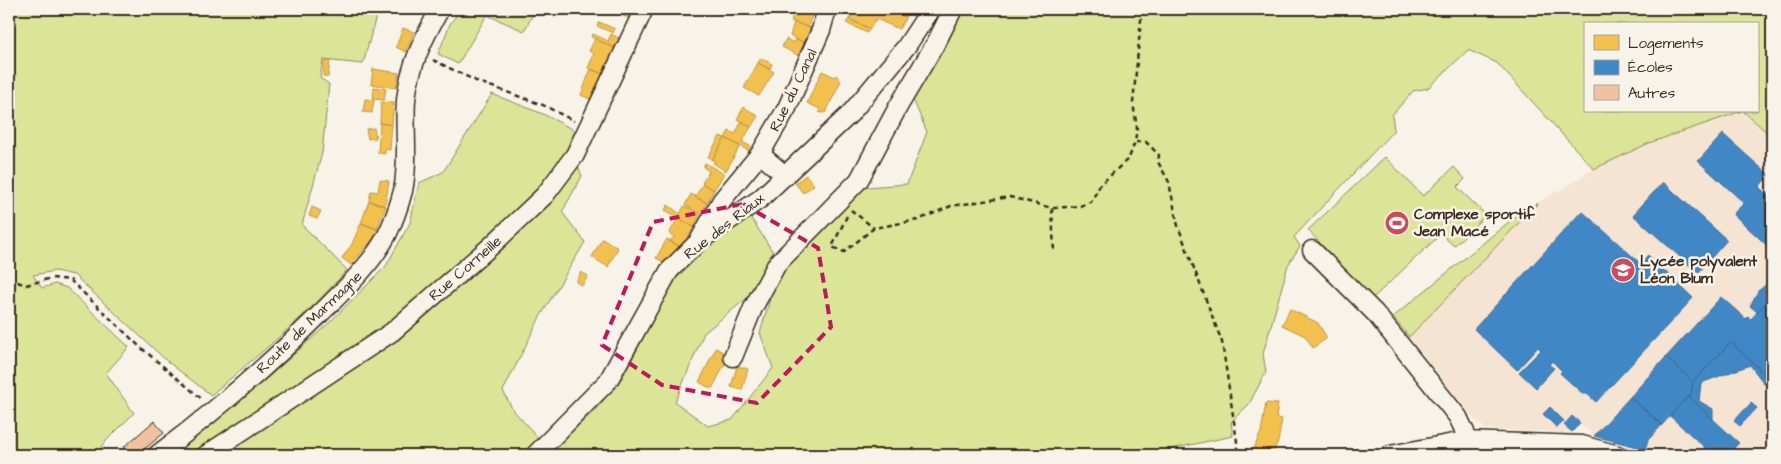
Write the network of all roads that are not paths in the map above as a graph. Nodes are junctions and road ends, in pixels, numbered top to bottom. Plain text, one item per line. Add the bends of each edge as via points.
1 (440, 9) edge
2 (644, 9) edge
3 (827, 9) edge
4 (931, 9) edge
5 (953, 9) edge
6 (760, 154) junction
7 (786, 176) junction
8 (699, 242) junction
9 (1312, 250) dead end
10 (733, 357) dead end
11 (1464, 441) junction
12 (157, 455) edge
13 (206, 455) edge
14 (535, 455) edge
15 (1390, 455) edge
16 (1618, 455) edge

1 - 12 street, Route de Marmagne via 418,52 406,99 403,191 385,237 364,268 340,294 254,376
2 - 13 street, Rue Corneille via 574,155 545,195 399,326
3 - 6 street, Rue du Canal via 788,108
4 - 7 street, Rue des Riaux via 906,47 850,114
5 - 10 street via 859,180 777,264 753,308
6 - 7 street
6 - 8 street, Rue du Canal via 722,200
7 - 8 street, Rue des Riaux via 760,199
8 - 14 street, Rue des Riaux via 669,272 608,381
9 - 11 street via 1375,313 1421,370 1458,417 1465,432
11 - 15 street
11 - 16 street via 1582,445

